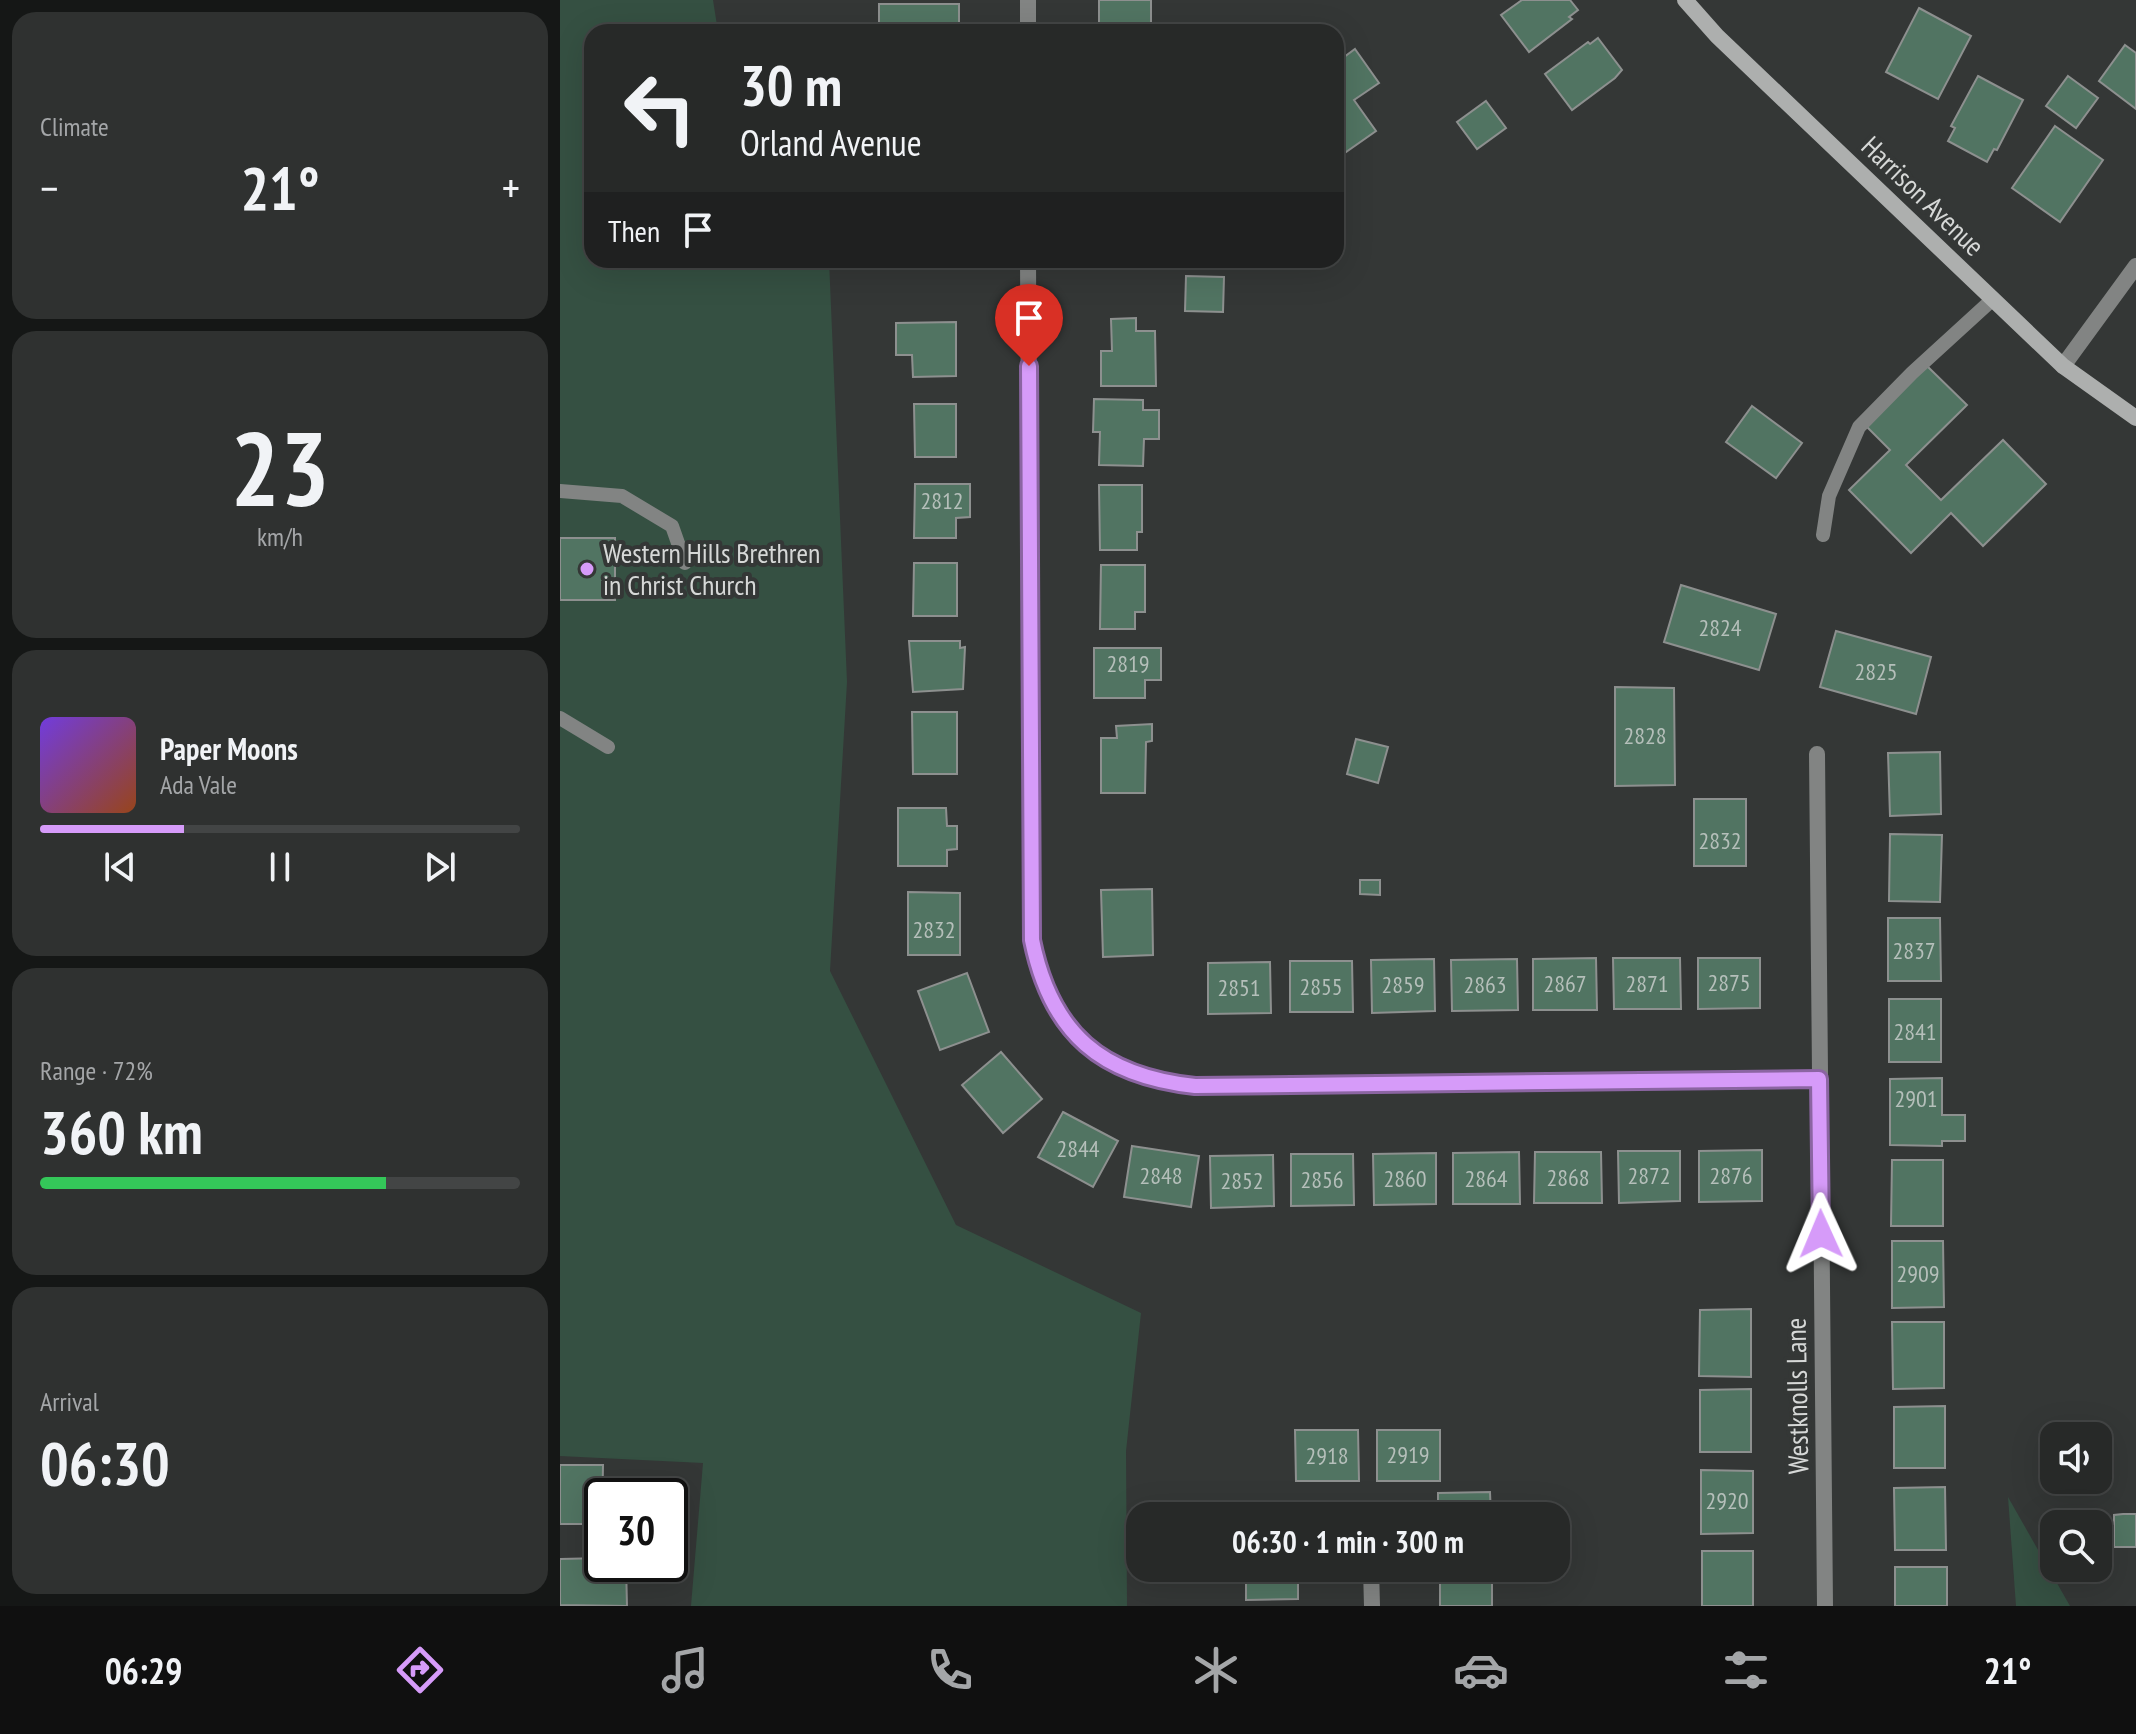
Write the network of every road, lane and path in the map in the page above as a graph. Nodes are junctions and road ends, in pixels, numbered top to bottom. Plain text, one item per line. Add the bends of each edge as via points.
1 (1028, 0) edge
2 (1685, 0) edge
3 (1028, 24) edge
4 (2136, 266) edge
5 (1028, 268) edge
6 (1993, 299) junction
7 (2063, 366) junction
8 (2136, 418) edge
9 (560, 491) edge
10 (1823, 535) dead end
11 (685, 563) dead end
12 (560, 718) edge
13 (608, 747) dead end
14 (1817, 754) dead end
15 (1819, 1079) junction
16 (1371, 1582) edge
17 (1372, 1606) edge
18 (1825, 1606) edge

1 - 3 street
2 - 6 main road, Harrison Avenue
4 - 7 street
5 - 15 street via 1032,940 1039,974 1073,1033 1128,1072 1195,1086
6 - 7 main road, Harrison Avenue
6 - 10 lane via 1859,427 1829,496
7 - 8 main road, Harrison Avenue
9 - 11 lane via 622,496 672,526
12 - 13 lane
14 - 15 street, Westknolls Lane
15 - 18 street, Westknolls Lane
16 - 17 street

